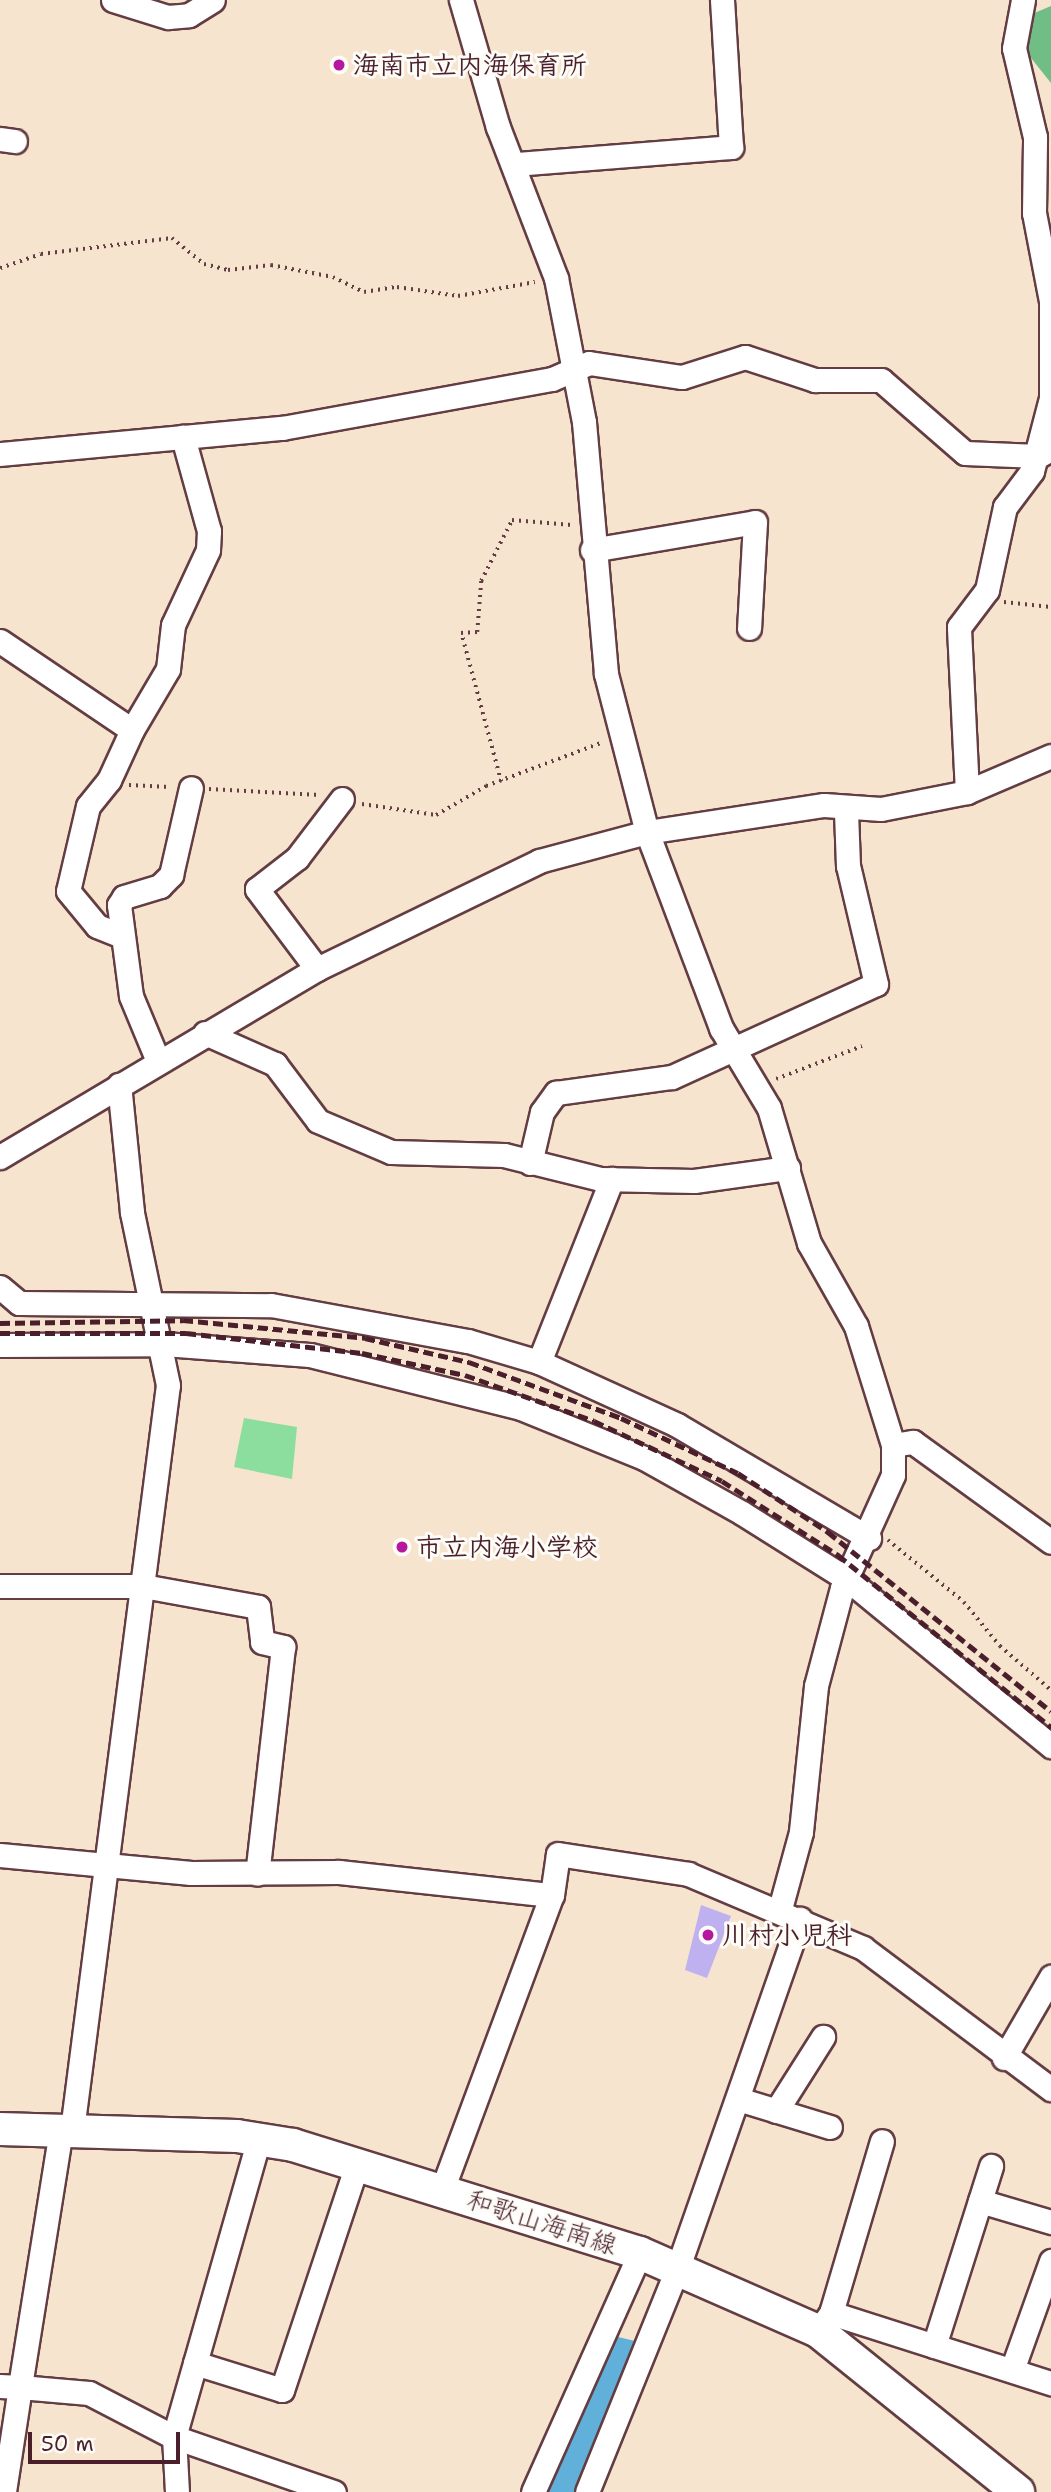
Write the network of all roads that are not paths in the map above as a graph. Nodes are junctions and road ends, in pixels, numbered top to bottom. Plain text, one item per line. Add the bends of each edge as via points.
1 (113, 0) edge
2 (213, 0) edge
3 (461, 0) edge
4 (722, 0) edge
5 (1023, 0) edge
6 (516, 164) junction
7 (574, 370) junction
8 (183, 437) junction
9 (1044, 453) edge
10 (0, 454) edge
11 (592, 550) junction
12 (749, 628) dead end
13 (0, 641) edge
14 (132, 730) junction
15 (1051, 756) edge
16 (191, 788) road end
17 (967, 792) junction
18 (342, 799) road end
19 (846, 811) junction
20 (647, 832) junction
21 (121, 936) junction
22 (317, 969) junction
23 (205, 1033) junction
24 (733, 1048) junction
25 (158, 1061) junction
26 (119, 1085) junction
27 (0, 1157) edge
28 (530, 1163) junction
29 (788, 1168) junction
30 (612, 1179) junction
31 (0, 1287) edge
32 (153, 1301) junction
33 (9, 1304) edge
34 (0, 1345) edge
35 (164, 1345) junction
36 (539, 1362) junction
37 (893, 1445) junction
38 (871, 1533) junction
39 (1051, 1542) edge
40 (847, 1580) junction
41 (0, 1586) edge
42 (143, 1586) junction
43 (1051, 1746) edge
44 (0, 1855) edge
45 (108, 1869) junction
46 (257, 1874) junction
47 (552, 1895) junction
48 (790, 1914) junction
49 (1051, 1978) edge
50 (823, 2037) dead end
51 (1004, 2058) junction
52 (1051, 2089) edge
53 (738, 2099) junction
54 (776, 2111) junction
55 (830, 2127) dead end
56 (0, 2129) edge
57 (66, 2130) junction
58 (259, 2139) junction
59 (882, 2141) dead end
60 (357, 2164) junction
61 (990, 2166) dead end
62 (442, 2190) junction
63 (980, 2201) junction
64 (1051, 2222) edge
65 (640, 2253) junction
66 (1051, 2261) edge
67 (678, 2267) junction
68 (825, 2322) junction
69 (934, 2346) junction
70 (195, 2363) junction
71 (1012, 2370) junction
72 (1051, 2383) edge
73 (10, 2386) edge
74 (174, 2437) junction
75 (4, 2492) edge
76 (177, 2492) edge
77 (334, 2492) edge
78 (533, 2492) edge
79 (587, 2492) edge
80 (1018, 2492) edge

1 - 2 street via 168,17 189,15
3 - 6 street via 498,127
4 - 6 street via 731,147
5 - 9 street via 1014,48 1016,79 1035,137 1034,214 1051,301 1051,398
6 - 7 street via 556,278
7 - 8 street via 552,379 282,428
7 - 9 street via 619,363 682,377 745,357 815,380 881,380 965,453
7 - 11 street
8 - 10 street
8 - 14 street via 209,531 208,550 173,625 169,669
9 - 17 street via 1005,507 995,567 959,627
11 - 12 street via 755,522
11 - 20 street via 620,737
13 - 14 street
14 - 21 street via 106,784 88,806 68,891 97,926
15 - 17 street
16 - 21 street via 171,875 160,886 121,900
17 - 19 street
18 - 22 street via 298,858 257,889
19 - 20 street via 824,805
19 - 24 street via 848,866 876,984
20 - 22 street via 539,861
20 - 24 street via 676,919
21 - 25 street via 131,996
22 - 23 street
23 - 25 street
23 - 28 street via 275,1065 318,1121 391,1152 468,1152
24 - 28 street via 660,1081 556,1093 542,1112
24 - 29 street via 757,1087
25 - 26 street
26 - 27 street
26 - 32 street via 132,1212
28 - 30 street
29 - 30 street via 694,1181
29 - 37 street via 809,1243 856,1326
30 - 36 street
31 - 33 street
32 - 33 street
32 - 35 street
32 - 36 street via 271,1305 356,1318
34 - 35 street
35 - 40 street via 310,1356 407,1375 521,1408 644,1458
35 - 42 street via 168,1385
36 - 38 street via 677,1424
37 - 38 street via 893,1475
37 - 39 street via 913,1442
38 - 40 street
40 - 43 street
40 - 48 street via 816,1686
41 - 42 street
42 - 45 street
42 - 46 street via 258,1607 262,1642 284,1647
44 - 45 street
45 - 46 street
45 - 57 street
46 - 47 street via 339,1872
47 - 48 street via 558,1854 652,1864
47 - 62 street
48 - 51 street via 863,1948
48 - 53 street
49 - 51 street
50 - 54 street
51 - 52 street
53 - 54 street
53 - 67 street
54 - 55 street
56 - 57 main road, 和歌山海南線
57 - 58 main road, 和歌山海南線
57 - 73 street
58 - 60 main road, 和歌山海南線
58 - 70 street
59 - 68 street
60 - 62 main road, 和歌山海南線
60 - 70 street via 282,2390
61 - 63 street
62 - 65 main road, 和歌山海南線
63 - 64 street
63 - 69 street
65 - 67 main road, 和歌山海南線
65 - 78 street
66 - 71 street
67 - 68 main road, 和歌山海南線
67 - 79 street
68 - 69 street
68 - 80 main road, 和歌山海南線
69 - 71 street
70 - 74 street
71 - 72 street
73 - 74 street via 89,2393
73 - 75 street
74 - 76 street
74 - 77 street

